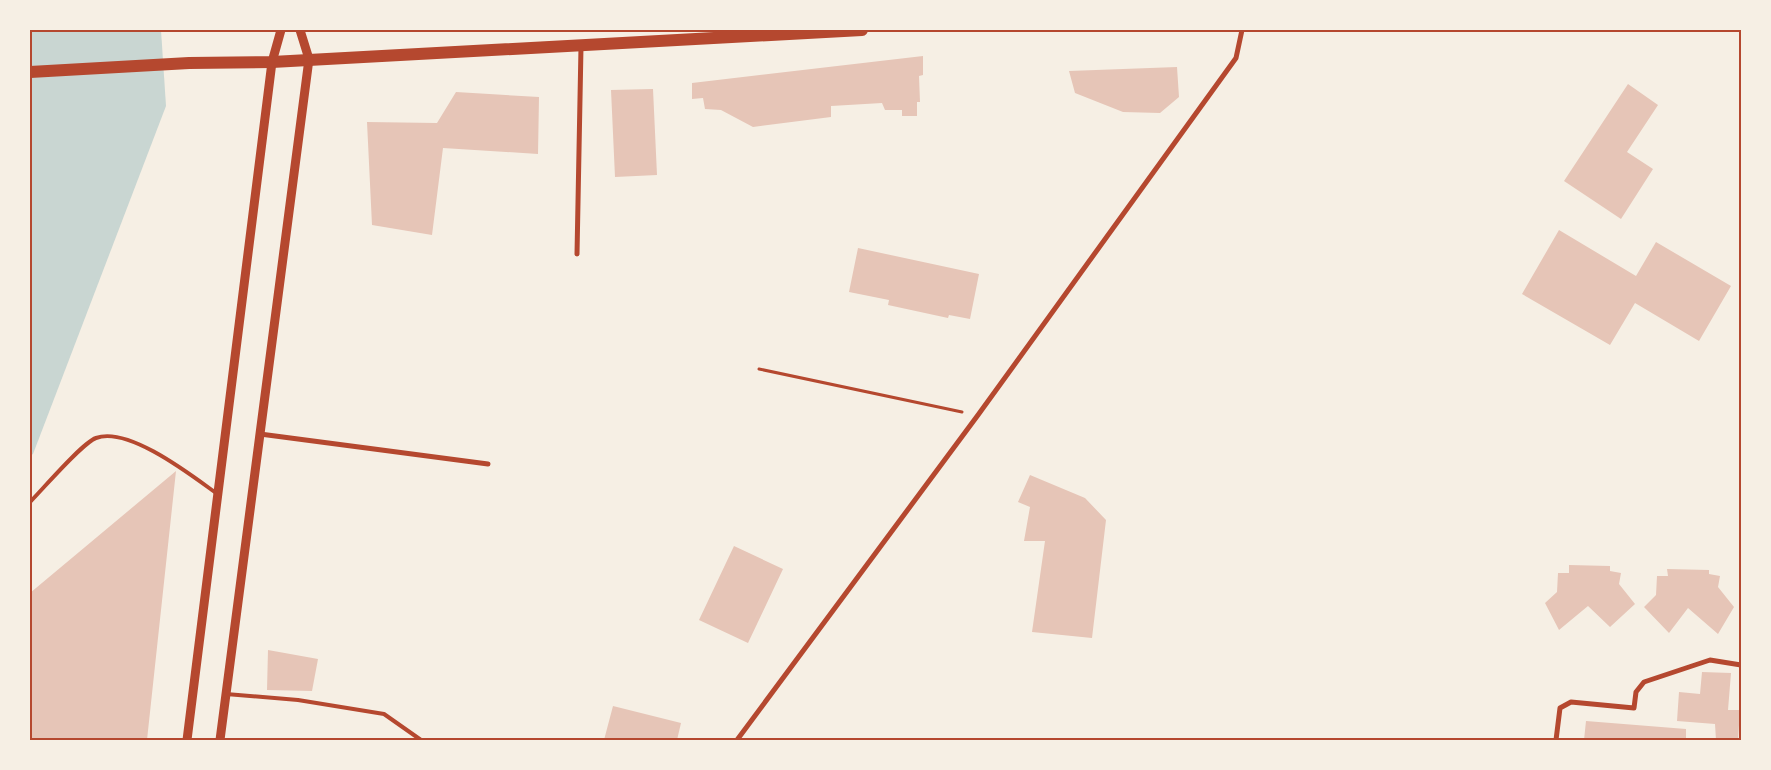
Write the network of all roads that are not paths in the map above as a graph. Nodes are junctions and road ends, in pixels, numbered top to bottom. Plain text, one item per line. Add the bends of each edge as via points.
1 (282, 30) edge
2 (300, 30) edge
3 (862, 30) edge
4 (1242, 30) edge
5 (582, 45) junction
6 (309, 59) junction
7 (272, 62) junction
8 (30, 72) edge
9 (577, 254) dead end
10 (260, 434) junction
11 (488, 464) dead end
12 (218, 494) junction
13 (30, 502) edge
14 (1741, 665) edge
15 (226, 694) junction
16 (187, 740) edge
17 (220, 740) edge
18 (421, 740) edge
19 (737, 740) edge
20 (1556, 740) edge

1 - 7 street
2 - 6 street
3 - 5 main road
4 - 19 street via 1236,58 978,415
5 - 6 main road
5 - 9 street
6 - 7 main road
6 - 10 street
7 - 8 main road
7 - 12 street
10 - 11 street
10 - 15 street
12 - 13 lane via 155,451 112,436 96,438 79,451
12 - 16 street
14 - 20 street via 1710,660 1644,682 1636,692 1634,708 1571,702 1560,708
15 - 17 street
15 - 18 lane via 298,700 384,714

